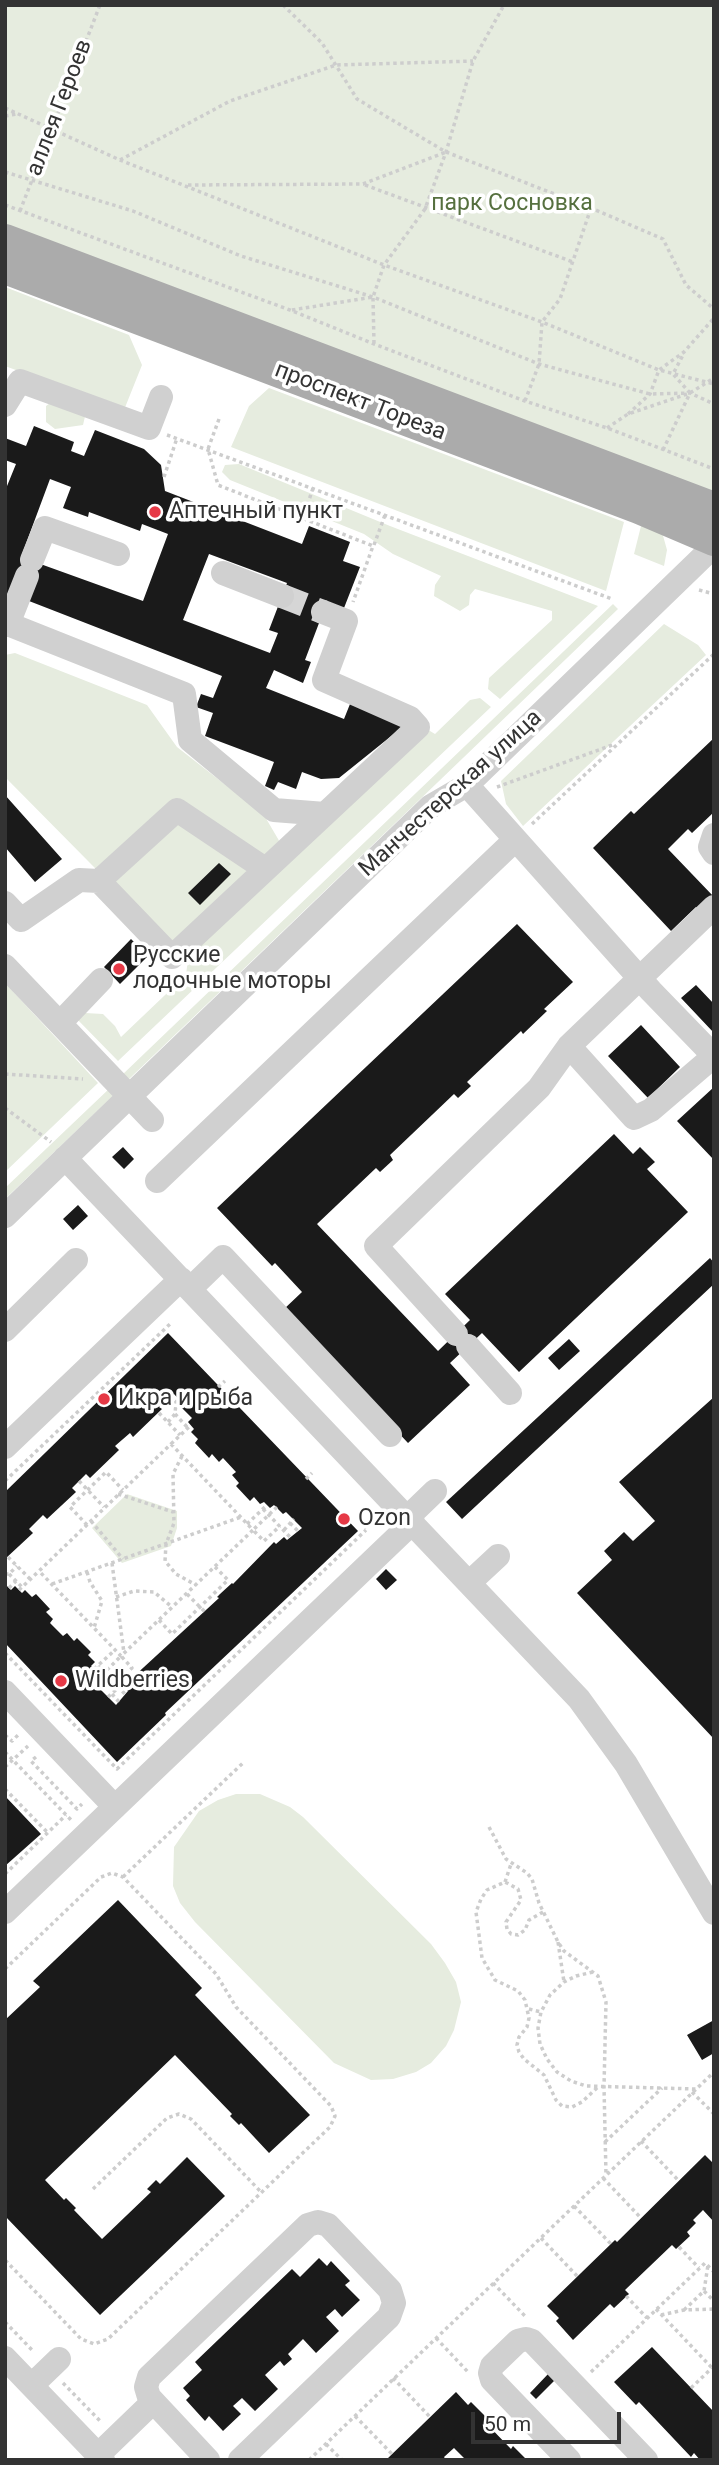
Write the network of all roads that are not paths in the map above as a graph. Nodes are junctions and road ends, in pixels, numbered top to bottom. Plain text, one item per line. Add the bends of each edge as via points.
1 (5, 240) edge
2 (5, 268) edge
3 (161, 397) dead end
4 (5, 405) edge
5 (714, 508) edge
6 (714, 540) edge
7 (714, 546) edge
8 (118, 554) dead end
9 (223, 573) dead end
10 (282, 596) tunnel mouth
11 (323, 612) tunnel mouth
12 (7, 624) edge
13 (471, 790) junction
14 (325, 814) junction
15 (714, 835) edge
16 (515, 840) junction
17 (714, 853) edge
18 (265, 869) junction
19 (99, 881) junction
20 (5, 903) edge
21 (714, 907) edge
22 (5, 966) edge
23 (639, 978) junction
24 (101, 980) dead end
25 (60, 1023) junction
26 (569, 1046) junction
27 (714, 1056) edge
28 (130, 1097) junction
29 (152, 1120) dead end
30 (57, 1149) junction
31 (157, 1181) dead end
32 (5, 1216) edge
33 (76, 1260) dead end
34 (185, 1284) junction
35 (5, 1330) edge
36 (510, 1393) dead end
37 (390, 1435) dead end
38 (5, 1447) edge
39 (435, 1491) dead end
40 (410, 1520) junction
41 (498, 1556) dead end
42 (470, 1582) junction
43 (5, 1692) edge
44 (115, 1807) junction
45 (5, 1912) edge
46 (714, 1913) edge
47 (5, 2358) edge
48 (153, 2402) junction
49 (106, 2451) edge
50 (208, 2460) edge
51 (240, 2460) edge
52 (569, 2460) edge
53 (646, 2460) edge

1 - 5 main road, проспект Тореза
2 - 6 main road, проспект Тореза
3 - 4 street via 149,428 20,381
7 - 13 street, Манчестерская улица
8 - 12 street via 45,528
9 - 10 street
11 - 14 street via 346,621 324,680 410,718 418,727
12 - 14 street via 184,694 190,740 274,810
13 - 16 street
13 - 28 street, Манчестерская улица via 431,806
14 - 18 street
15 - 17 street via 710,847
16 - 23 street
16 - 31 street
18 - 19 street via 177,810
18 - 19 street via 172,957
19 - 20 street via 79,880 21,920
21 - 23 street
22 - 25 street
23 - 26 street
23 - 27 street
24 - 25 street
25 - 28 street
26 - 27 street via 634,1118 651,1110
26 - 36 street via 539,1088 376,1246
28 - 29 street
28 - 30 street, Манчестерская улица
30 - 32 street, Манчестерская улица
30 - 34 street
33 - 35 street
34 - 37 street via 223,1256
34 - 38 street
34 - 40 street
39 - 40 street
40 - 42 street
40 - 44 street
41 - 42 street
42 - 46 street via 556,1672 604,1733
43 - 44 street
44 - 45 street
47 - 49 street via 47,2371
48 - 49 street
48 - 50 street
48 - 51 street via 146,2387 149,2377 308,2225 328,2225 390,2290 394,2304 389,2317
52 - 53 street via 492,2379 492,2366 518,2341 532,2341

